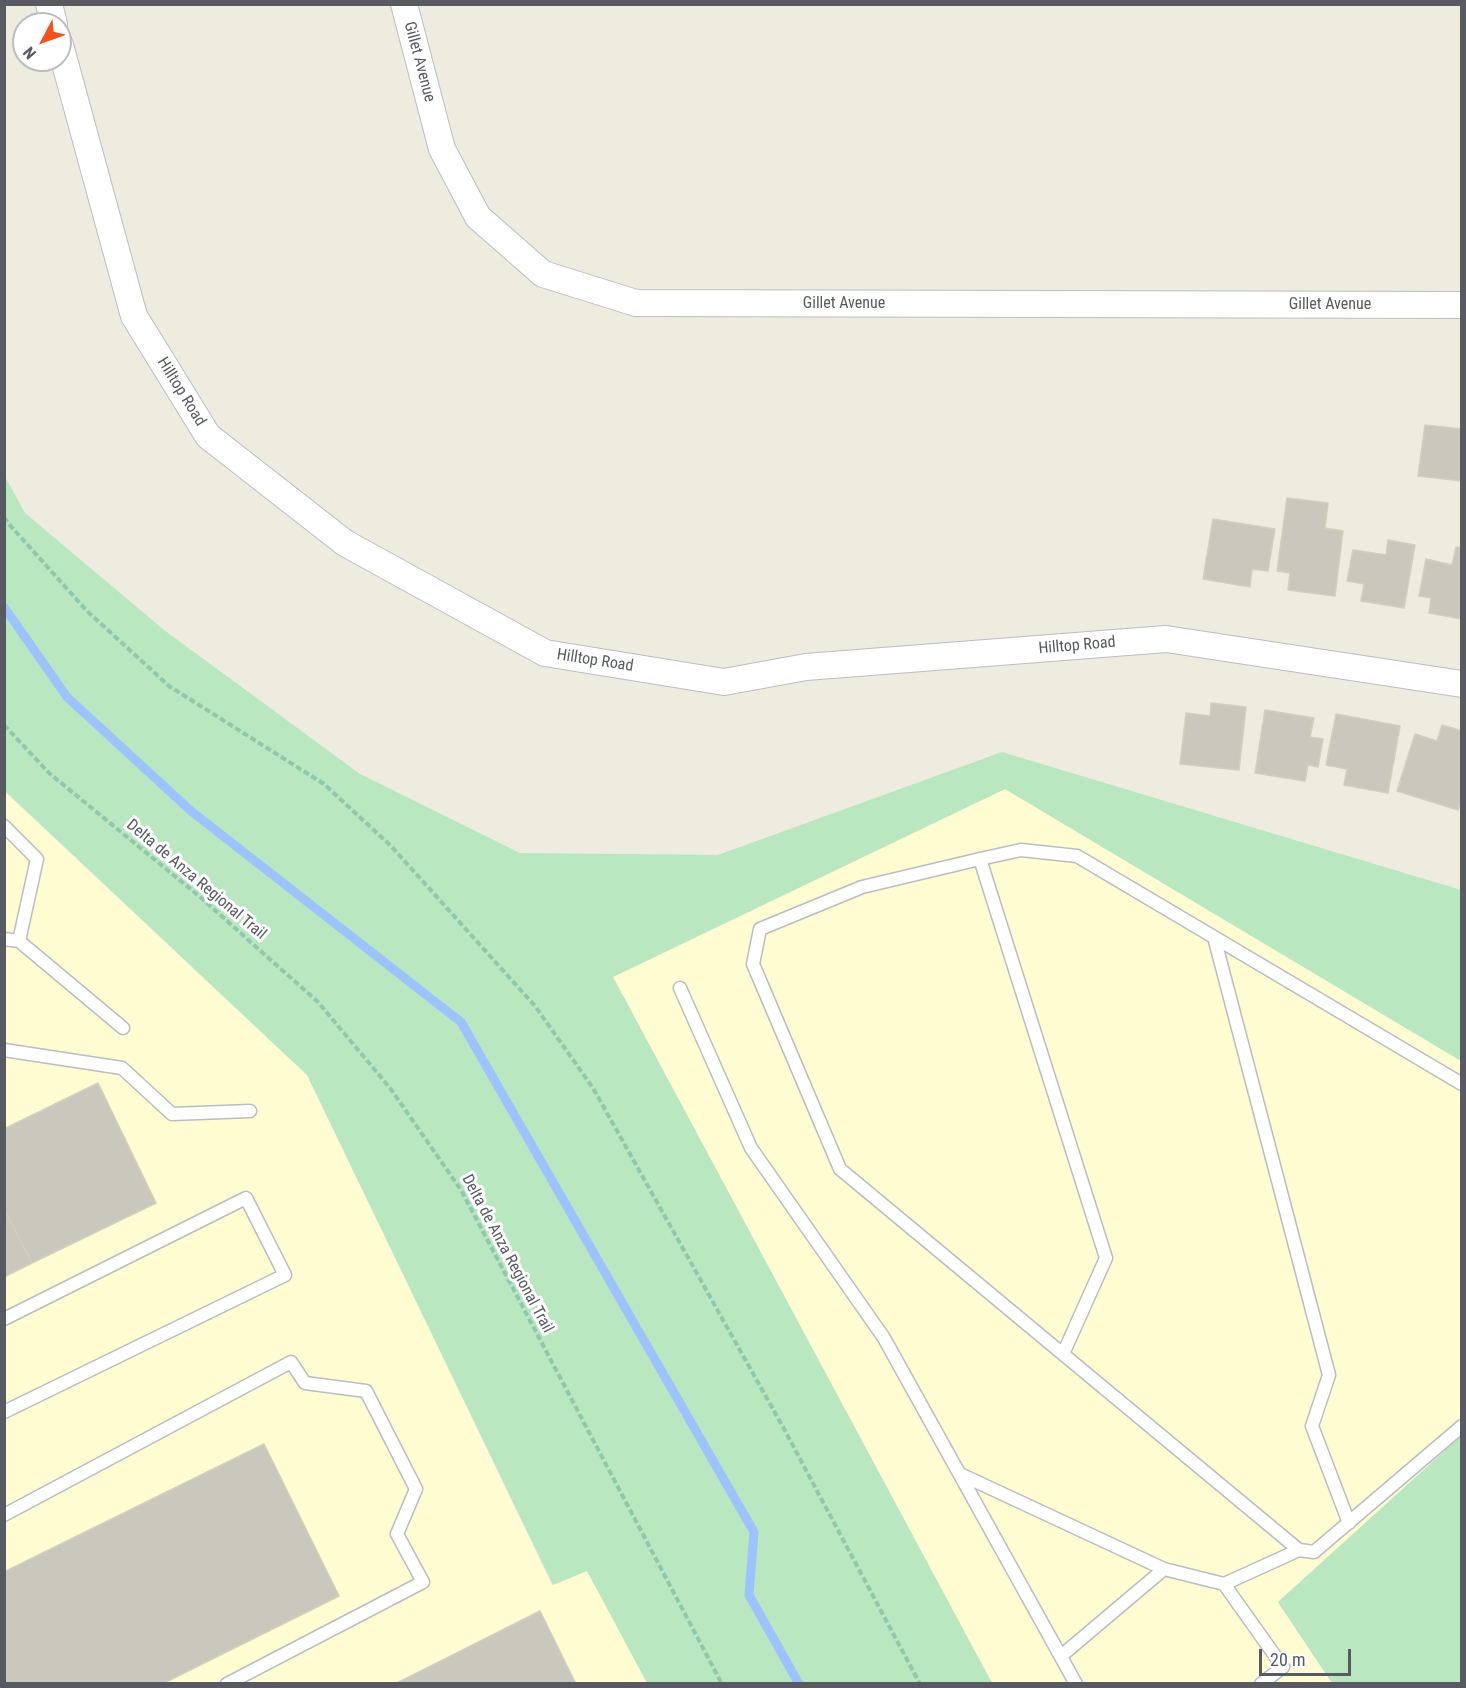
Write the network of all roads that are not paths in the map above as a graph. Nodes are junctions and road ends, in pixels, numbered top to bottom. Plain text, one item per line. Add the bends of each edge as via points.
1 (412, 6) edge
2 (67, 72) edge
3 (1461, 305) edge
4 (1461, 684) edge
5 (4, 826) edge
6 (980, 859) junction
7 (1214, 937) junction
8 (4, 939) edge
9 (19, 941) junction
10 (680, 988) dead end
11 (123, 1028) dead end
12 (4, 1050) edge
13 (1461, 1084) edge
14 (250, 1112) dead end
15 (4, 1319) edge
16 (1064, 1354) junction
17 (4, 1412) edge
18 (1461, 1426) edge
19 (960, 1474) junction
20 (4, 1515) edge
21 (1349, 1523) junction
22 (1299, 1550) junction
23 (1164, 1569) junction
24 (1224, 1584) junction
25 (1061, 1656) junction
26 (227, 1683) edge
27 (1077, 1683) edge
28 (1261, 1683) edge

1 - 3 street, Gillet Avenue via 442,149 478,217 543,274 636,303
2 - 4 street, Hilltop Road via 134,316 208,436 345,543 544,653 724,682 806,667 1166,639
5 - 9 lane via 37,859
6 - 7 lane via 1021,850 1077,856
6 - 16 lane via 1106,1258
6 - 16 lane via 862,887 760,929 753,964 840,1168
7 - 13 lane
7 - 21 lane via 1329,1375 1312,1426
8 - 9 lane
9 - 11 lane
10 - 19 lane via 751,1148 884,1338
12 - 14 lane via 122,1068 172,1114
15 - 17 lane via 246,1198 285,1275
16 - 22 lane
18 - 21 lane
19 - 23 lane
19 - 25 lane
20 - 26 lane via 291,1362 304,1383 366,1390 416,1489 396,1534 423,1582
21 - 22 lane via 1314,1552
22 - 24 lane
23 - 24 lane
23 - 25 lane
24 - 28 lane via 1283,1667
25 - 27 lane

